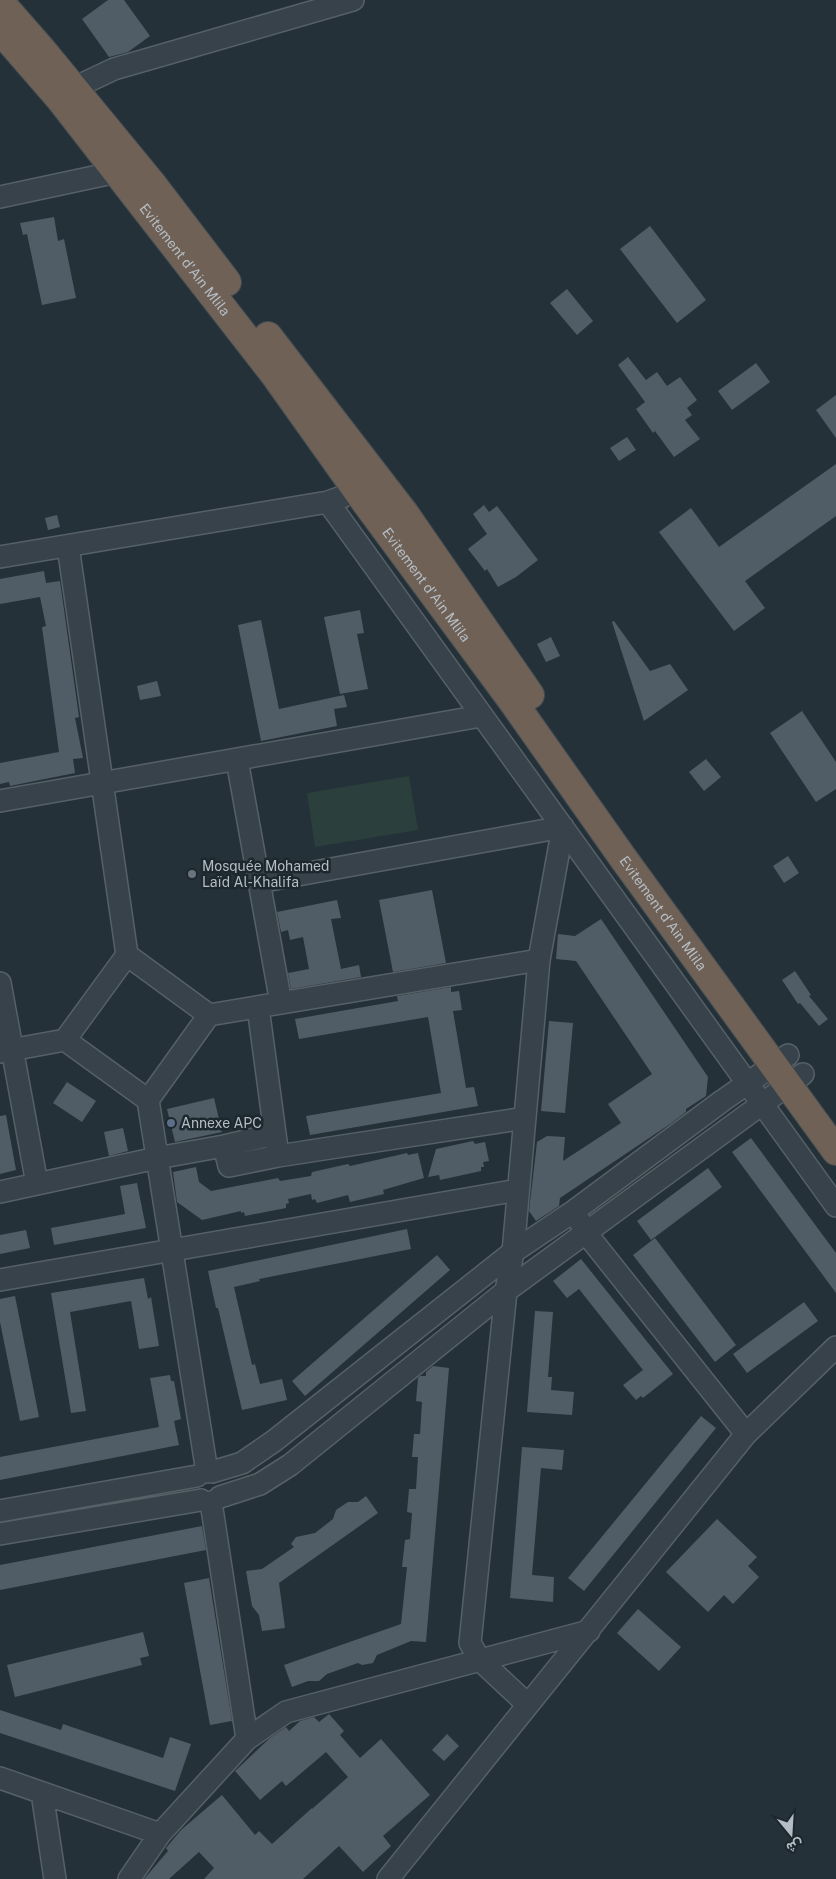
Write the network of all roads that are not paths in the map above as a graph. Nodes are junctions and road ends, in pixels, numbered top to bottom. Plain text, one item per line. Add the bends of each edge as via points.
1 (353, 0) edge
2 (0, 2) edge
3 (0, 30) edge
4 (67, 94) junction
5 (117, 172) junction
6 (0, 197) edge
7 (368, 486) junction
8 (328, 502) junction
9 (68, 546) junction
10 (0, 557) edge
11 (481, 716) junction
12 (237, 760) junction
13 (102, 782) junction
14 (0, 801) edge
15 (563, 827) junction
16 (259, 882) junction
17 (127, 955) junction
18 (539, 960) junction
19 (0, 983) edge
20 (281, 1003) junction
21 (258, 1007) junction
22 (209, 1015) junction
23 (65, 1040) junction
24 (7, 1051) edge
25 (788, 1070) junction
26 (748, 1084) junction
27 (148, 1100) junction
28 (763, 1103) junction
29 (525, 1118) junction
30 (836, 1120) edge
31 (274, 1134) junction
32 (224, 1146) junction
33 (836, 1151) edge
34 (278, 1156) junction
35 (157, 1158) junction
36 (37, 1184) junction
37 (518, 1190) junction
38 (0, 1192) edge
39 (836, 1206) edge
40 (574, 1211) junction
41 (586, 1233) junction
42 (172, 1249) junction
43 (513, 1252) junction
44 (0, 1280) edge
45 (506, 1291) junction
46 (836, 1346) edge
47 (746, 1434) junction
48 (206, 1473) junction
49 (211, 1500) junction
50 (0, 1511) edge
51 (0, 1534) edge
52 (589, 1631) junction
53 (480, 1660) junction
54 (528, 1705) junction
55 (246, 1739) junction
56 (0, 1778) edge
57 (42, 1793) junction
58 (160, 1834) junction
59 (55, 1879) edge
60 (129, 1879) edge
61 (388, 1879) edge

1 - 4 street via 114,69
2 - 4 highway, Evitement d'Ain Mlila
3 - 4 highway, Evitement d'Ain Mlila
4 - 5 highway, Evitement d'Ain Mlila
4 - 7 highway, Evitement d'Ain Mlila via 153,185
5 - 6 street
5 - 7 highway, Evitement d'Ain Mlila via 274,374
7 - 8 street
7 - 25 highway, Evitement d'Ain Mlila via 628,866
8 - 9 street
8 - 11 street
9 - 10 street
9 - 13 street
11 - 12 street
11 - 15 street
12 - 13 street
12 - 16 street
13 - 14 street
13 - 17 street
15 - 16 street
15 - 18 street
15 - 26 street
16 - 20 street
17 - 22 street
17 - 23 street
18 - 20 street
18 - 29 street
19 - 24 street
20 - 21 street
21 - 22 street
21 - 31 street
22 - 27 street
23 - 24 street
23 - 27 street
24 - 36 street
25 - 26 street
25 - 28 street
25 - 30 highway, Evitement d'Ain Mlila
25 - 33 highway, Evitement d'Ain Mlila
26 - 28 street
26 - 40 street
27 - 35 street
28 - 39 street
28 - 41 street
29 - 34 street
29 - 37 street
31 - 32 street
31 - 34 street
32 - 34 street via 229,1166
32 - 35 street
35 - 36 street
35 - 42 street
36 - 38 street
37 - 42 street
37 - 43 street
40 - 41 street
40 - 43 street
41 - 45 street
41 - 47 street
42 - 44 street
42 - 48 street
43 - 45 street
43 - 48 street via 274,1441 242,1463
45 - 49 street via 290,1465 260,1484
45 - 53 street via 470,1643
46 - 47 street
47 - 52 street
48 - 49 street via 217,1474 224,1483 224,1488
48 - 50 street
49 - 51 street
49 - 55 street
52 - 53 street
52 - 54 street
53 - 54 street
53 - 55 street via 286,1712
54 - 61 street
55 - 58 street
56 - 57 street
57 - 58 street
57 - 59 street
58 - 60 street

